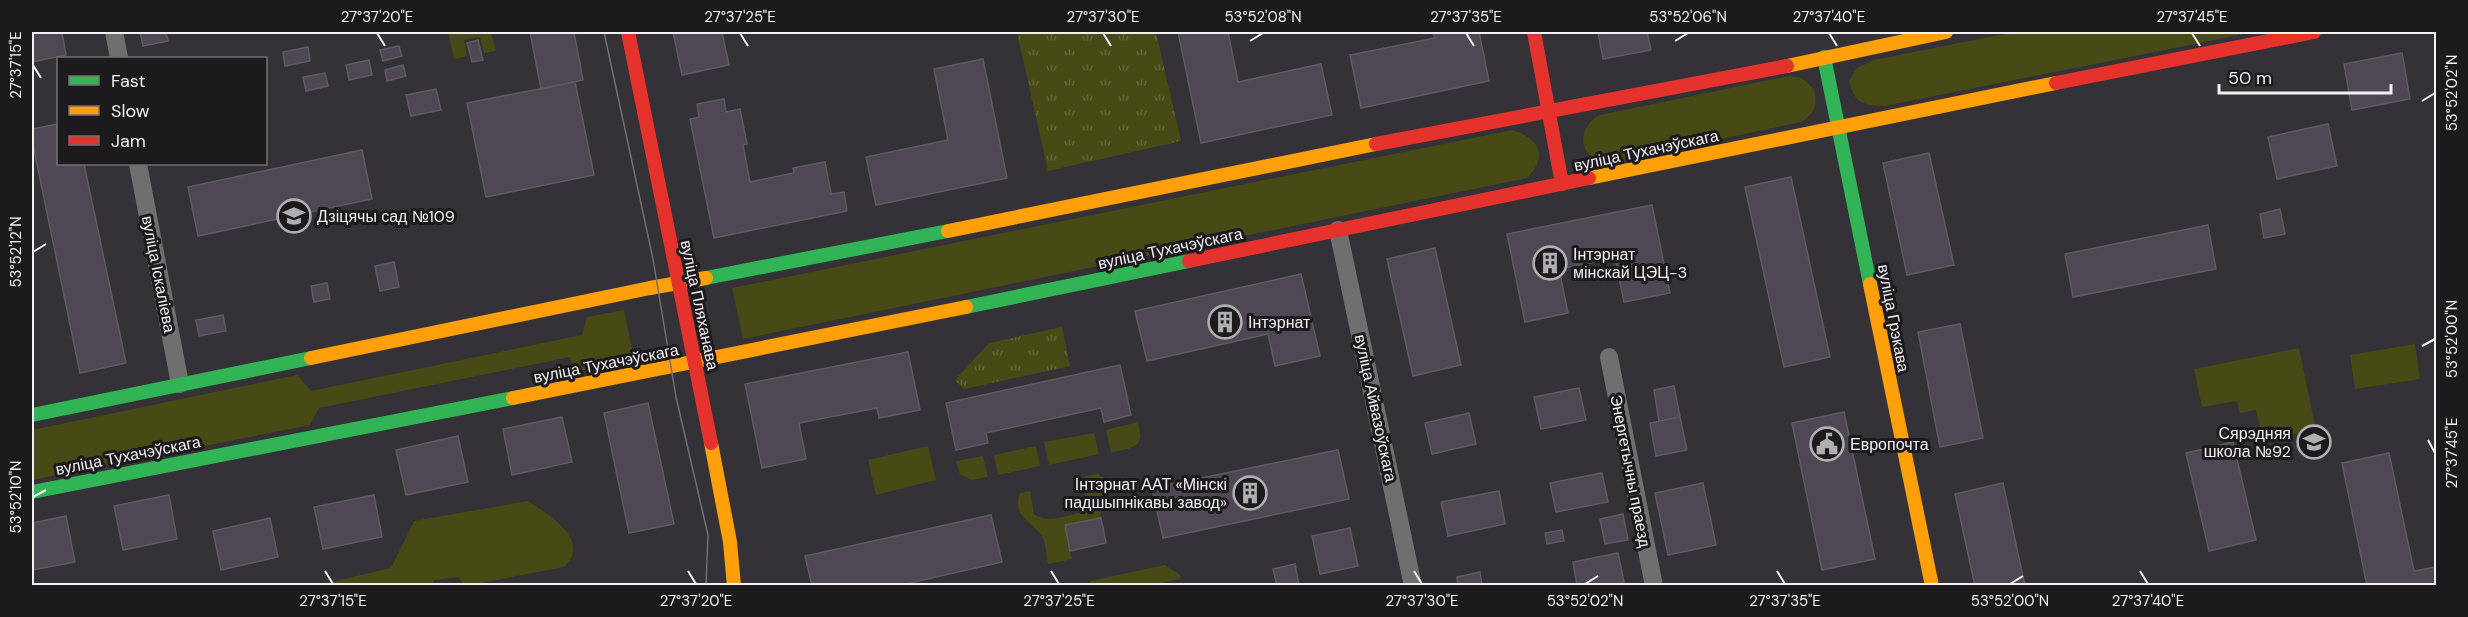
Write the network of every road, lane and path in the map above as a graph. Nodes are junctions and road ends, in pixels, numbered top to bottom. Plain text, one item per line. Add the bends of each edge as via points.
1 (114, 32) edge
2 (628, 32) edge
3 (1534, 32) edge
4 (1946, 32) edge
5 (2314, 32) edge
6 (119, 57) edge
7 (1824, 57) junction
8 (1549, 111) junction
9 (1839, 125) junction
10 (138, 165) edge
11 (1562, 184) junction
12 (1338, 230) junction
13 (679, 283) junction
14 (1609, 357) dead end
15 (695, 362) junction
16 (180, 384) junction
17 (32, 415) edge
18 (32, 492) edge
19 (734, 585) edge
20 (1413, 585) edge
21 (1654, 585) edge
22 (1932, 585) edge

1 - 6 street
2 - 13 main road, вуліца Пляханава
3 - 8 main road
4 - 7 main road
5 - 9 main road, вуліца Тухачэўскага
7 - 8 main road
7 - 9 main road, вуліца Грэкава
8 - 11 main road
8 - 13 main road
9 - 11 main road, вуліца Тухачэўскага
9 - 22 main road, вуліца Грэкава
10 - 16 street, вуліца Іскаліева
11 - 12 main road, вуліца Тухачэўскага
12 - 15 main road, вуліца Тухачэўскага
12 - 20 street, вуліца Айвазоўскага
13 - 15 main road, вуліца Пляханава
13 - 16 main road
14 - 21 street, Энергетычны праезд
15 - 18 main road, вуліца Тухачэўскага
15 - 19 main road, вуліца Пляханава via 730,542
16 - 17 main road

